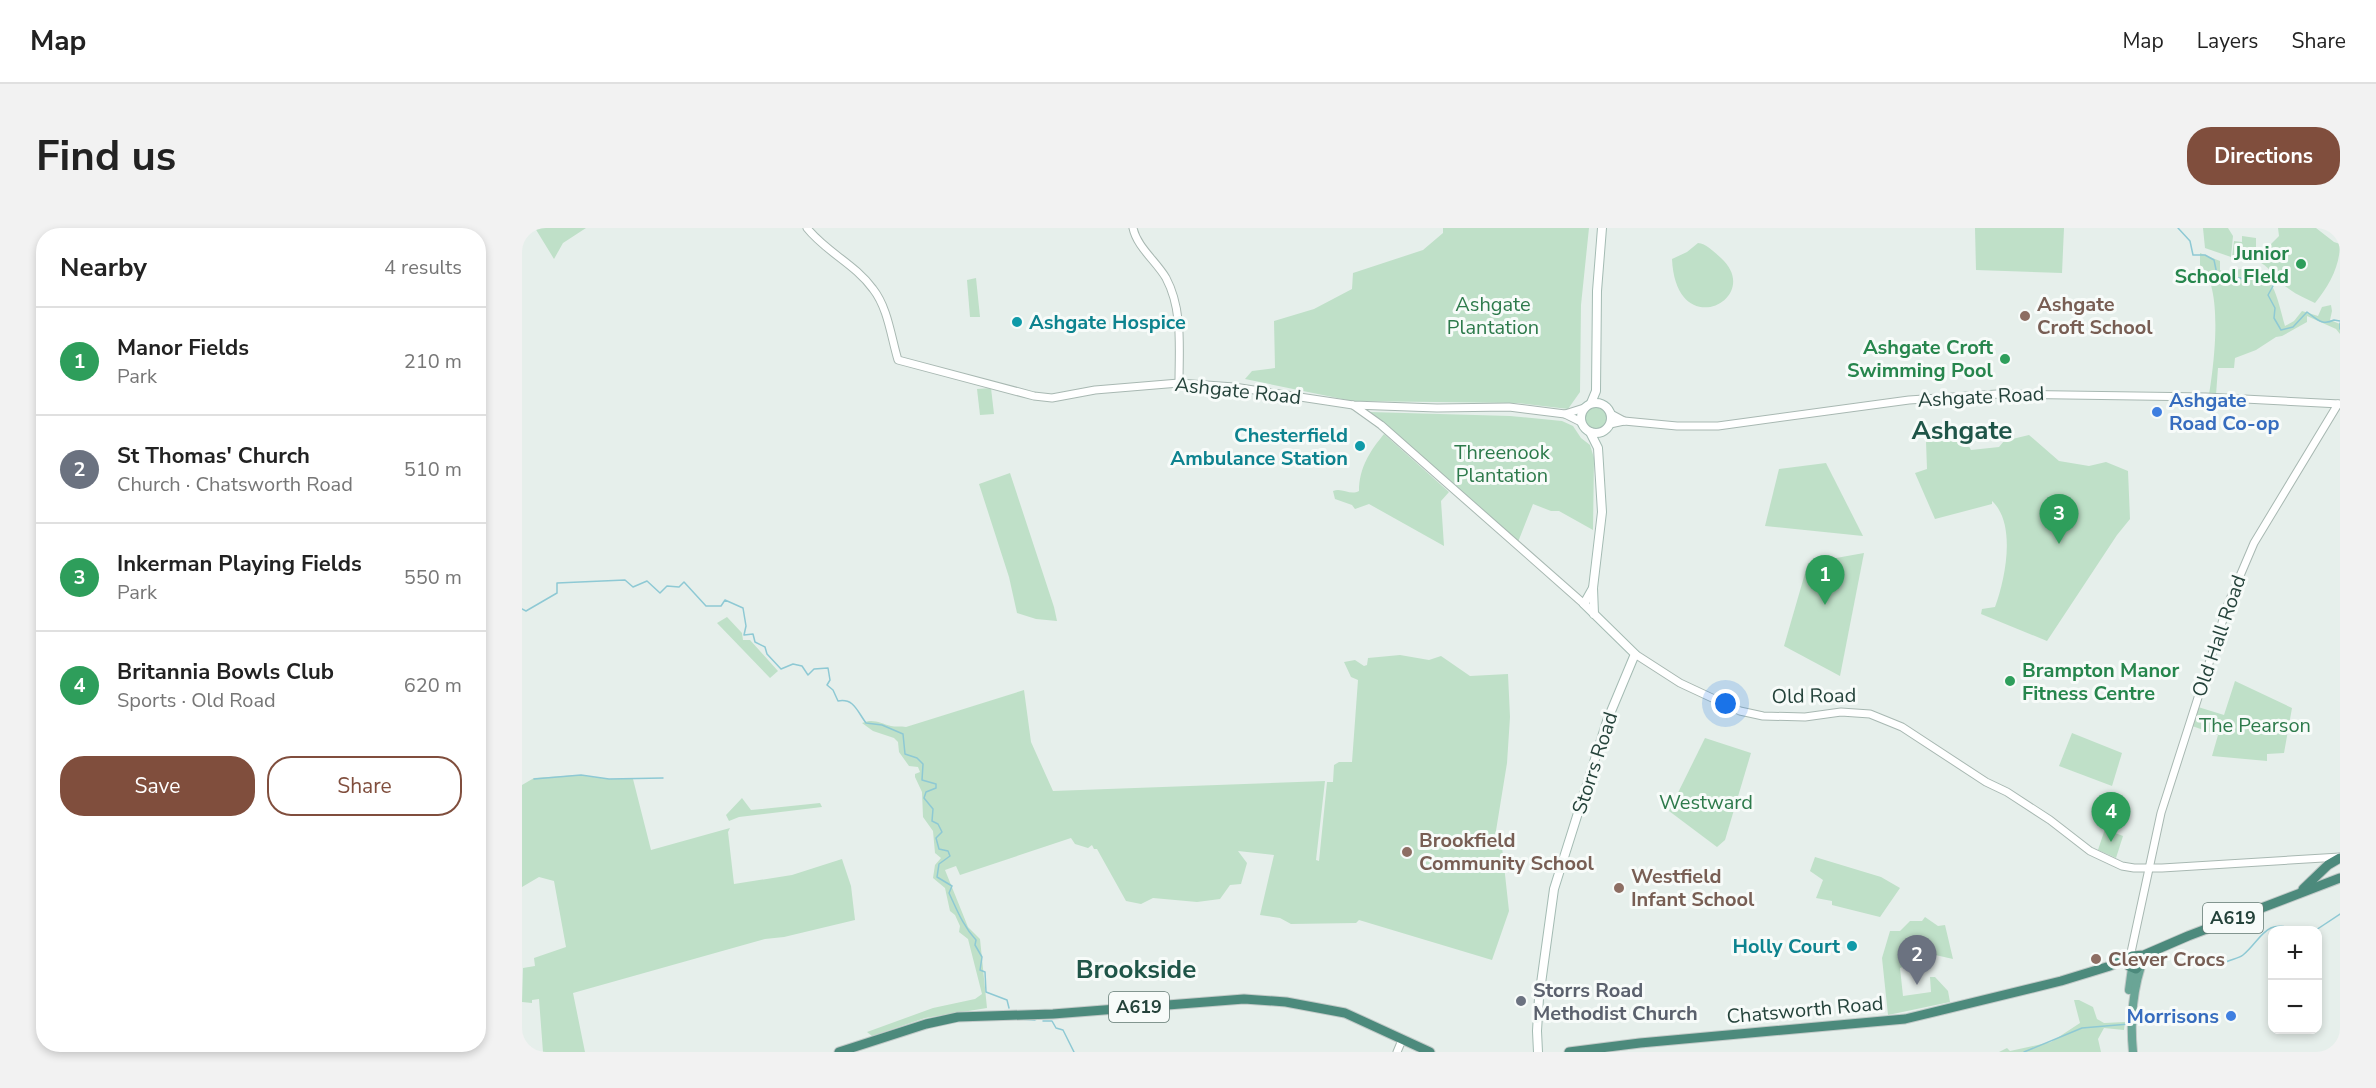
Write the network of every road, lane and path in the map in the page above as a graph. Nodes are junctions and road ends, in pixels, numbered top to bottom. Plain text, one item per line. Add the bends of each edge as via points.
1 (807, 228) edge
2 (1133, 228) edge
3 (1602, 228) edge
4 (1179, 382) junction
5 (1596, 391) junction
6 (1601, 403) junction
7 (2339, 404) edge
8 (1353, 405) junction
9 (1588, 406) junction
10 (1564, 414) junction
11 (1611, 414) junction
12 (1624, 421) junction
13 (1581, 422) junction
14 (1607, 427) junction
15 (1590, 432) junction
16 (1598, 448) junction
17 (1593, 588) junction
18 (1584, 604) junction
19 (1594, 614) junction
20 (1635, 654) junction
21 (2340, 857) edge
22 (2304, 860) junction
23 (2149, 869) junction
24 (2320, 872) junction
25 (2336, 879) edge
26 (2299, 893) junction
27 (2134, 962) junction
28 (1401, 1040) junction
29 (839, 1052) edge
30 (1397, 1052) edge
31 (1431, 1052) edge
32 (1538, 1052) edge
33 (1569, 1052) edge
34 (2133, 1052) edge

1 - 4 street, Ashgate Road via 874,290 898,360 1047,398
2 - 4 street via 1138,241 1167,279 1177,306
3 - 5 main road
4 - 8 street, Ashgate Road
5 - 6 main road
5 - 9 main road
6 - 9 main road
6 - 11 main road
7 - 12 street, Ashgate Road via 1997,393 1909,400 1718,426
7 - 23 street, Old Hall Road via 2276,505 2241,572 2161,813
8 - 10 street, Ashgate Road via 1509,407
8 - 18 street, Old Road
9 - 10 street, Ashgate Road
9 - 13 main road
10 - 13 street, Ashgate Road
11 - 12 street, Ashgate Road
11 - 14 main road
12 - 14 street, Ashgate Road
13 - 15 main road
14 - 15 main road via 1598,433
14 - 16 main road
15 - 16 main road
16 - 17 main road via 1602,512
17 - 18 main road
17 - 19 main road
18 - 19 main road, Old Road
19 - 20 main road, Old Road
20 - 23 street, Old Road via 1680,683 1740,711 1805,717 1841,712 1870,714 1919,737 2025,803 2090,851 2122,866
20 - 32 main road, Storrs Road via 1607,721 1554,889 1539,998
21 - 22 street, Old Road
21 - 24 highway, A619
22 - 23 street, Old Road
22 - 24 street
23 - 27 street, Old Hall Road
24 - 25 highway via 2326,878
24 - 26 highway, A619
25 - 26 highway, Chatsworth Road / A619
26 - 27 highway, Chatsworth Road / A619 via 2185,937
27 - 33 highway, Chatsworth Road via 1905,1019
27 - 34 main road
28 - 29 highway, A619 via 1335,1010 1262,1000 1228,1000 958,1017
28 - 30 street
28 - 31 highway, A619

